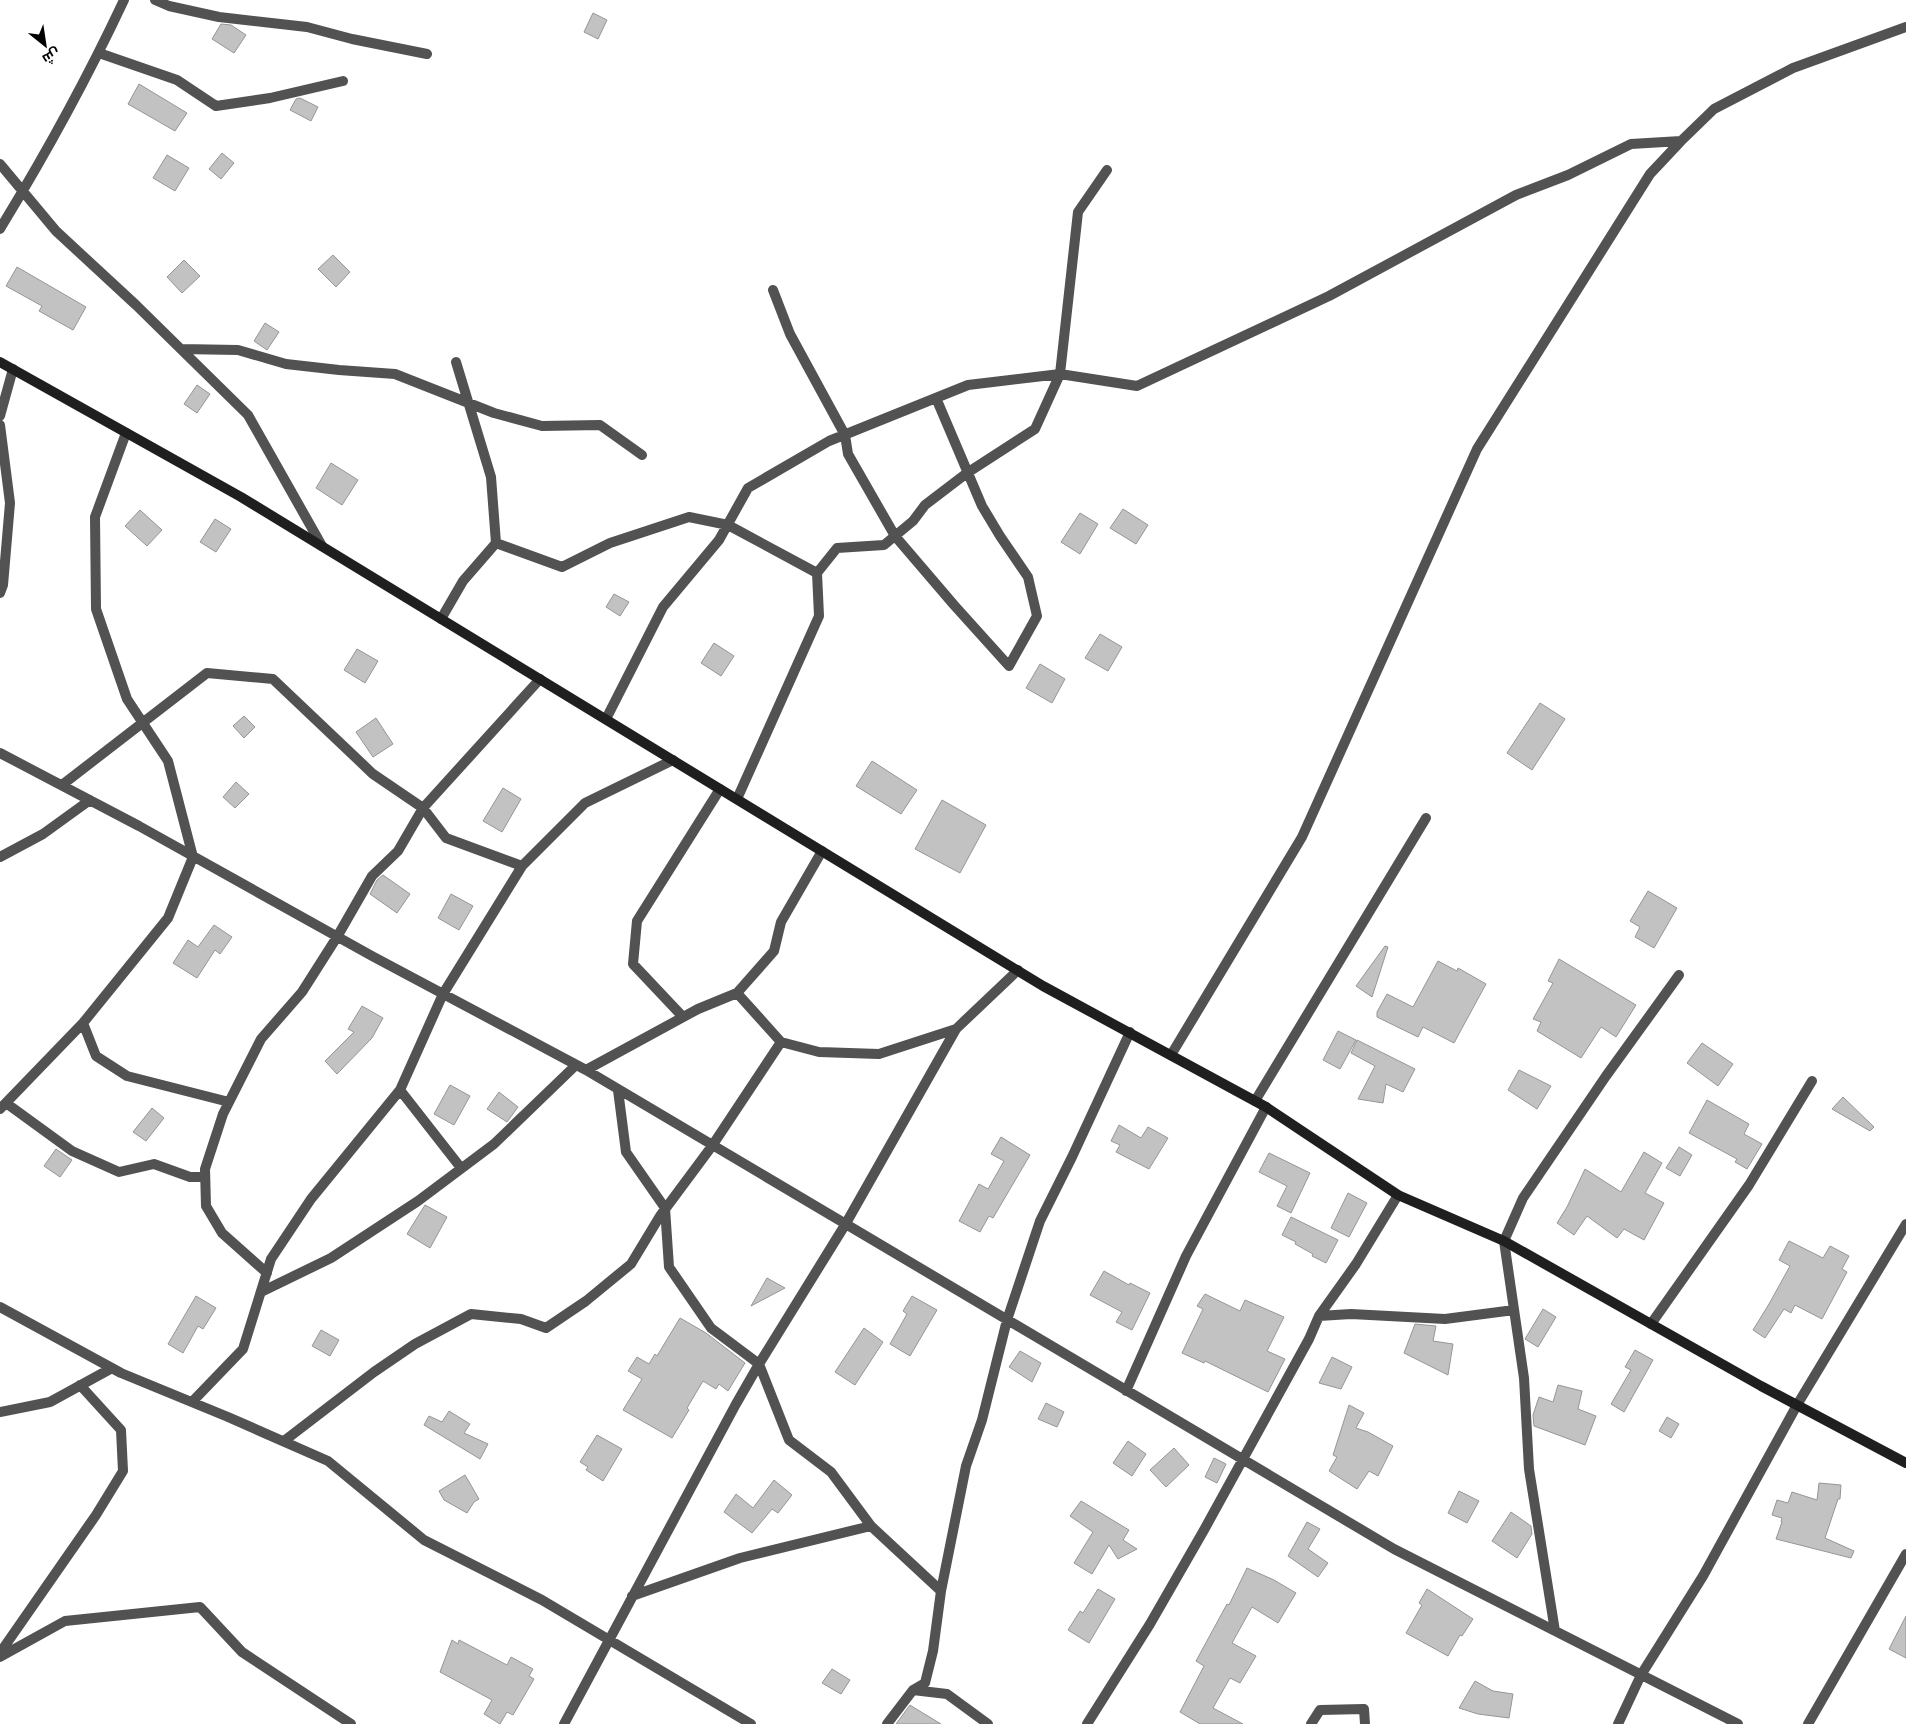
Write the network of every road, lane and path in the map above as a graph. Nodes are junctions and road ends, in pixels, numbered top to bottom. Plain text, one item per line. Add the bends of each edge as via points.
1 (124, 0) edge
2 (155, 0) edge
3 (1906, 27) edge
4 (99, 53) junction
5 (427, 54) dead end
6 (343, 81) dead end
7 (1681, 141) junction
8 (0, 164) edge
9 (1106, 170) dead end
10 (23, 191) junction
11 (0, 229) edge
12 (773, 290) dead end
13 (181, 349) junction
14 (0, 362) edge
15 (456, 362) dead end
16 (13, 369) junction
17 (1060, 374) junction
18 (936, 398) junction
19 (469, 403) junction
20 (0, 416) edge
21 (0, 426) edge
22 (126, 433) junction
23 (845, 435) junction
24 (642, 456) dead end
25 (967, 473) junction
26 (728, 525) junction
27 (895, 536) junction
28 (496, 543) junction
29 (322, 546) junction
30 (817, 573) junction
31 (0, 593) edge
32 (441, 619) junction
33 (540, 679) junction
34 (606, 719) junction
35 (142, 722) junction
36 (0, 752) edge
37 (672, 760) junction
38 (62, 785) junction
39 (720, 789) junction
40 (737, 799) junction
41 (90, 800) junction
42 (423, 808) junction
43 (1426, 818) dead end
44 (822, 850) junction
45 (0, 857) edge
46 (194, 857) junction
47 (522, 866) junction
48 (337, 937) junction
49 (1018, 970) junction
50 (1679, 975) dead end
51 (736, 993) junction
52 (443, 994) junction
53 (683, 1017) junction
54 (83, 1023) junction
55 (956, 1029) junction
56 (1130, 1032) junction
57 (781, 1042) junction
58 (1171, 1054) junction
59 (576, 1065) junction
60 (586, 1070) junction
61 (1812, 1081) dead end
62 (400, 1090) junction
63 (618, 1090) junction
64 (1255, 1101) junction
65 (229, 1102) junction
66 (3, 1106) edge
67 (1266, 1107) junction
68 (712, 1146) junction
69 (461, 1168) junction
70 (205, 1177) junction
71 (1398, 1195) junction
72 (666, 1208) junction
73 (1906, 1224) edge
74 (845, 1225) junction
75 (1504, 1241) junction
76 (266, 1273) junction
77 (261, 1292) junction
78 (0, 1307) edge
79 (1514, 1310) junction
80 (1319, 1316) junction
81 (1006, 1320) junction
82 (1651, 1324) junction
83 (759, 1364) junction
84 (112, 1368) junction
85 (80, 1386) junction
86 (1126, 1391) junction
87 (192, 1402) junction
88 (1798, 1405) junction
89 (0, 1412) edge
90 (284, 1441) junction
91 (1244, 1460) junction
92 (1906, 1463) edge
93 (871, 1526) junction
94 (1906, 1554) edge
95 (942, 1591) junction
96 (632, 1596) junction
97 (1555, 1631) junction
98 (610, 1640) junction
99 (0, 1655) edge
100 (1642, 1675) junction
101 (914, 1690) junction
102 (351, 1724) edge
103 (564, 1724) edge
104 (751, 1724) edge
105 (887, 1724) edge
106 (988, 1724) edge
107 (1087, 1724) edge
108 (1311, 1724) edge
109 (1365, 1724) edge
110 (1618, 1724) edge
111 (1738, 1724) edge
112 (1808, 1724) edge

1 - 4 street
2 - 5 street via 219,17 307,27
3 - 7 street via 1793,68 1714,109
4 - 6 street via 178,80 216,106 270,98
4 - 10 street
7 - 17 street via 1631,144 1568,175 1516,195 1329,296 1137,386
7 - 58 street via 1650,174 1477,449 1302,837
8 - 10 street
9 - 17 street via 1078,212
10 - 11 street
10 - 13 street via 56,231
12 - 23 street via 790,334
13 - 19 street via 238,350 286,364 395,374
13 - 29 street via 248,414
14 - 16 main road
15 - 19 street
16 - 20 street
16 - 22 main road
17 - 18 street via 968,385
17 - 25 street via 1035,429
18 - 23 street
18 - 25 street
19 - 24 street via 542,426 600,425
19 - 28 street via 491,478
21 - 31 street via 10,502
22 - 29 main road
22 - 35 street via 95,517 96,608 127,699
23 - 26 street via 748,488
23 - 27 street via 848,454
25 - 27 street via 926,505
25 - 27 street via 982,506 1028,576 1036,616 1009,666
26 - 28 street via 689,517 610,543 562,567
26 - 30 street
26 - 34 street via 662,607
27 - 30 street via 884,545 837,548
28 - 32 street via 463,580
29 - 32 main road
30 - 40 street via 819,616
32 - 33 main road
33 - 34 main road
33 - 42 street
34 - 37 main road
35 - 38 street
35 - 42 street via 207,673 273,679 374,774
35 - 46 street via 168,761
36 - 38 street
37 - 39 main road
37 - 47 street via 585,803
38 - 41 street
39 - 40 main road
39 - 53 street via 637,921 633,964
40 - 44 main road
41 - 45 street via 43,834
41 - 46 street
42 - 47 street via 446,838
42 - 48 street via 398,851 372,876
43 - 64 street
44 - 49 main road
44 - 51 street via 781,922 774,951
46 - 48 street
46 - 54 street via 168,918
47 - 52 street
48 - 52 street
48 - 65 street via 302,992 261,1040
49 - 55 street
49 - 56 main road
50 - 75 street via 1528,1190
51 - 53 street
51 - 57 street
52 - 59 street
52 - 62 street
53 - 60 street
54 - 65 street via 96,1056 127,1076
54 - 66 street
55 - 57 street via 879,1054 818,1052
55 - 74 street
56 - 58 main road
56 - 81 street via 1040,1221
57 - 68 street
58 - 64 main road
59 - 60 street
59 - 69 street via 494,1144
60 - 63 street
61 - 82 street via 1749,1185
62 - 69 street
62 - 76 street via 311,1199 271,1259
63 - 68 street
63 - 72 street via 626,1152
64 - 67 main road
65 - 70 street
66 - 70 street via 72,1151 119,1172 154,1164 190,1177
67 - 71 main road
67 - 86 street via 1186,1256
68 - 72 street
68 - 74 street
69 - 77 street via 418,1201 331,1258
70 - 76 street via 206,1206 222,1233
71 - 75 main road
71 - 80 street via 1356,1264
72 - 83 street via 670,1267 711,1328
72 - 90 street via 631,1264 546,1328 521,1319 471,1314 415,1344
73 - 88 street
74 - 81 street
74 - 83 street
75 - 79 street
75 - 82 main road
76 - 77 street
77 - 87 street via 243,1349
78 - 84 street
79 - 80 street via 1445,1319 1351,1314
79 - 97 street via 1524,1378 1529,1469
80 - 91 street
81 - 86 street
81 - 95 street via 982,1420 966,1466
82 - 88 main road
83 - 93 street via 789,1440 831,1472
83 - 96 street
84 - 85 street
84 - 87 street
85 - 89 street via 50,1402
85 - 99 street via 120,1430 123,1472
86 - 91 street
87 - 90 street
88 - 92 main road
88 - 100 street via 1703,1576
90 - 98 street via 328,1461 424,1540 542,1600
91 - 97 street via 1394,1549
91 - 107 street via 1150,1624
93 - 95 street
93 - 96 street via 740,1558
94 - 112 street
95 - 101 street via 925,1683
96 - 98 street
97 - 100 street
98 - 103 street
98 - 104 street
99 - 102 street via 65,1621 200,1607 242,1652
100 - 110 street
100 - 111 street
101 - 105 street
101 - 106 street via 947,1694
108 - 109 street via 1320,1710 1364,1709

